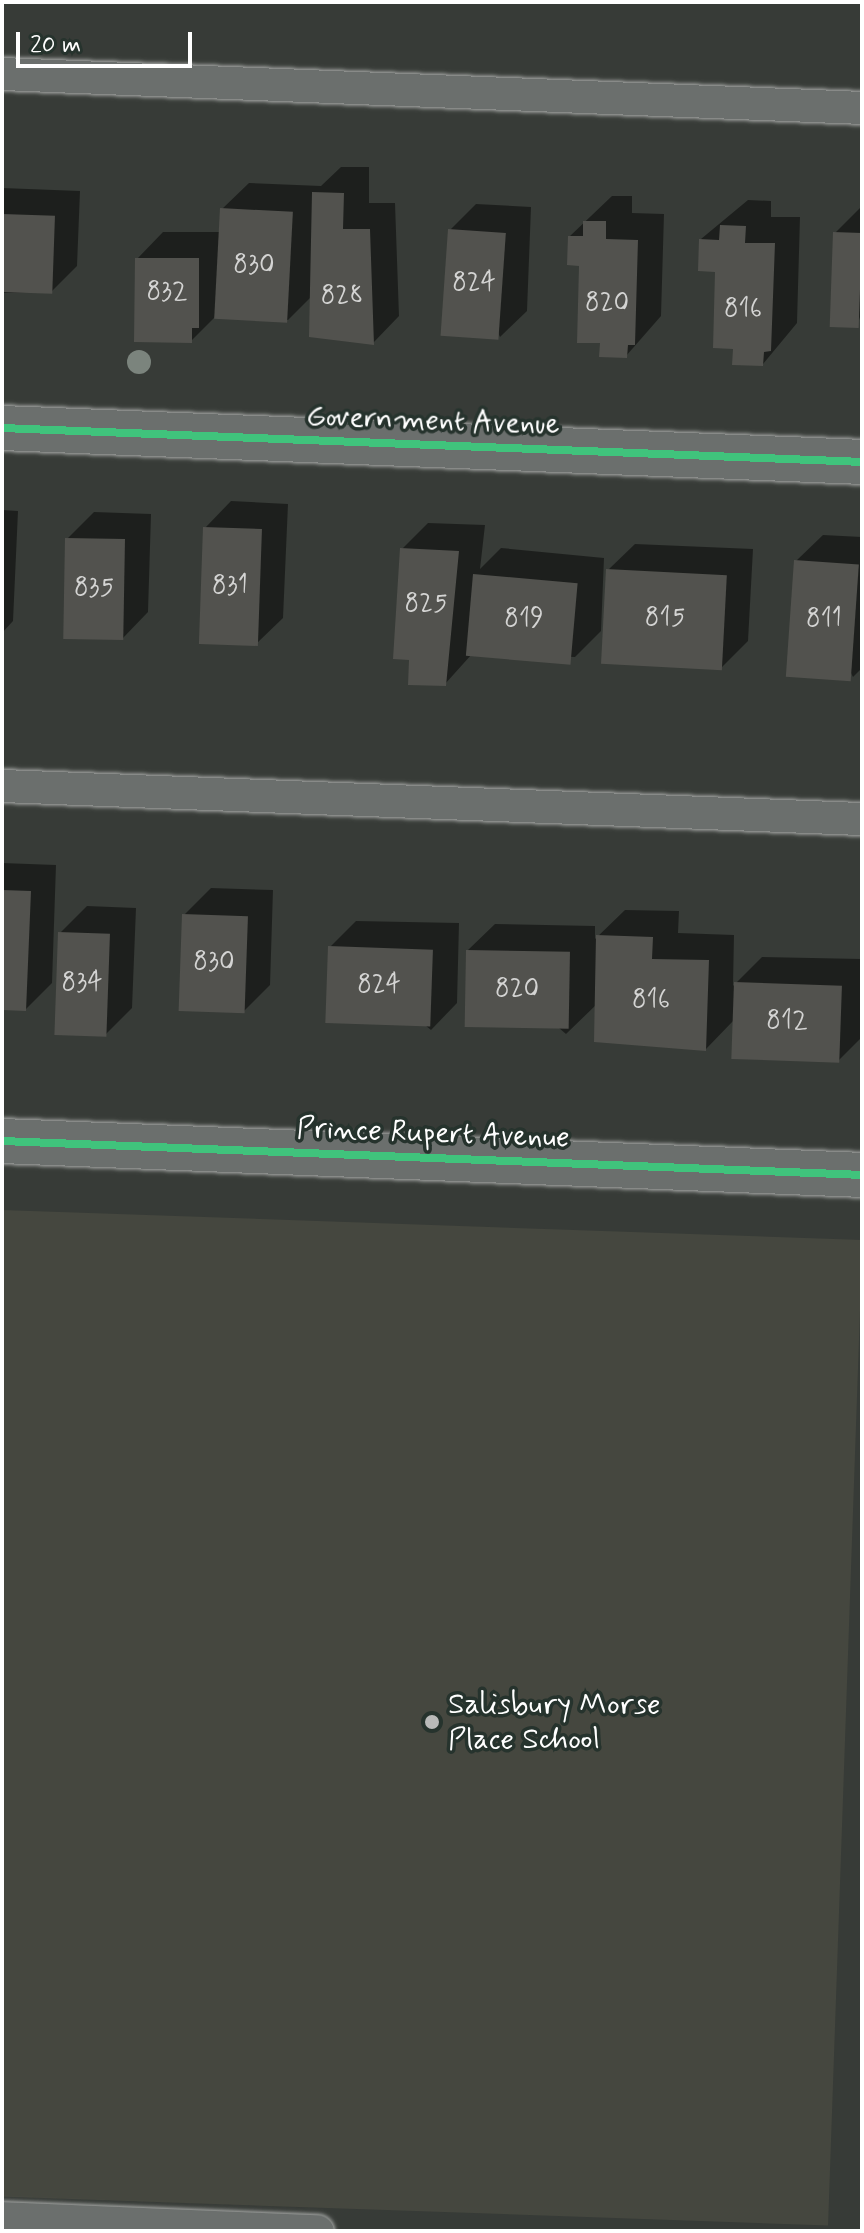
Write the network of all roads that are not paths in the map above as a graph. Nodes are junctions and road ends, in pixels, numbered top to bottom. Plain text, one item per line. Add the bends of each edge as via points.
1 (2, 74) edge
2 (862, 108) edge
3 (2, 428) edge
4 (862, 462) edge
5 (2, 786) edge
6 (862, 819) edge
7 (2, 1141) edge
8 (862, 1175) edge
9 (2, 2218) edge
10 (318, 2231) edge

1 - 2 lane
3 - 4 street, Government Avenue
5 - 6 lane
7 - 8 street, Prince Rupert Avenue
9 - 10 lane

